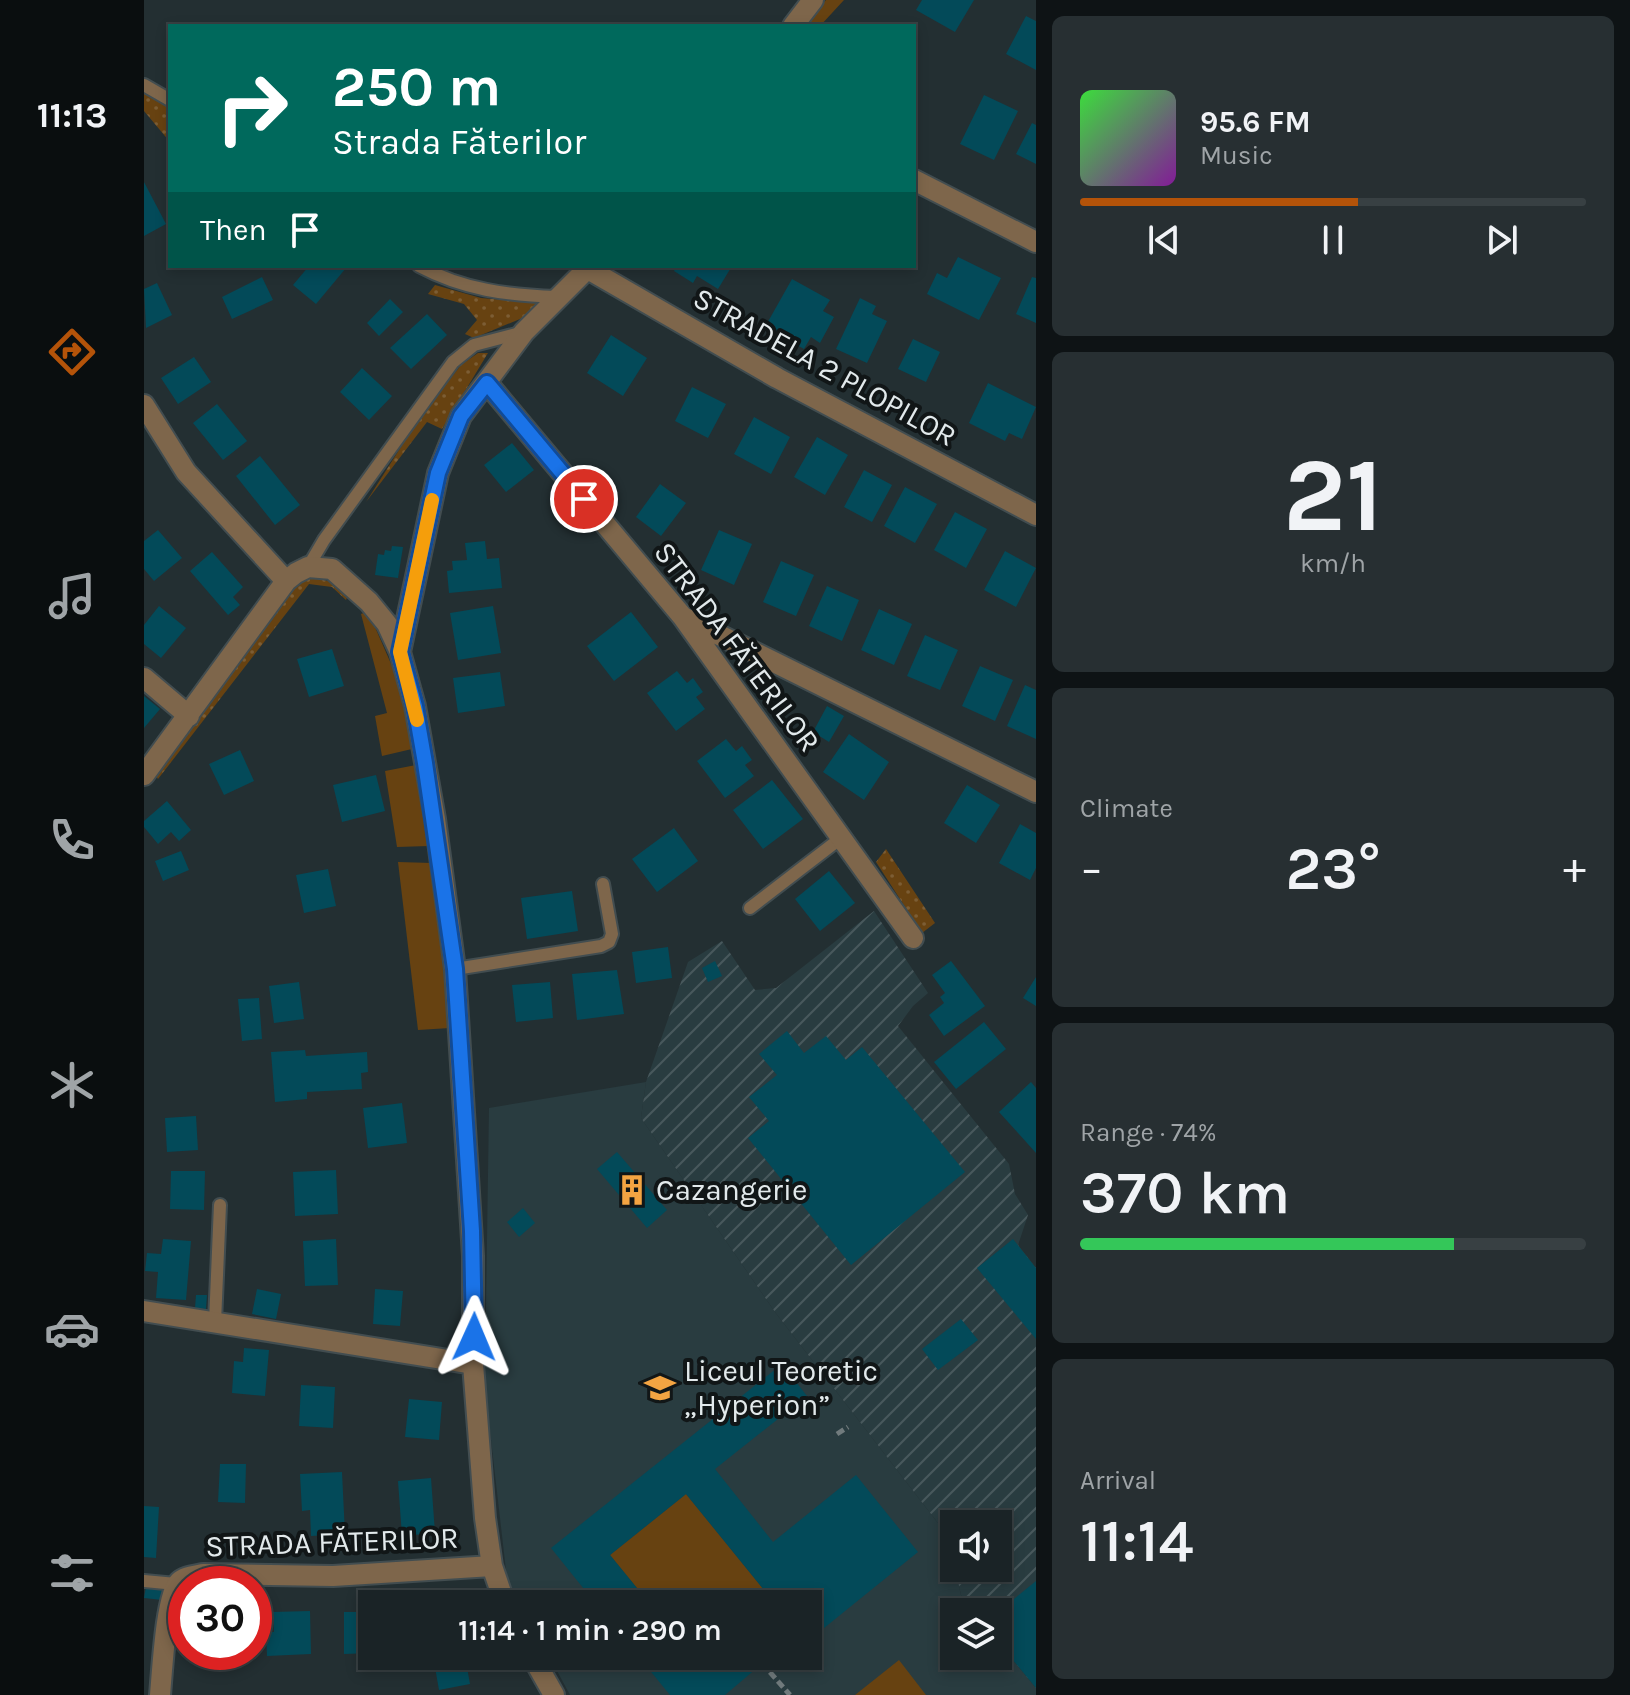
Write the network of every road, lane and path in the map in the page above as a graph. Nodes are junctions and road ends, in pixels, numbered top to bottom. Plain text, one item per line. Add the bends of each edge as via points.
1 (813, 0) edge
2 (795, 24) edge
3 (144, 85) edge
4 (168, 99) edge
5 (916, 181) edge
6 (1036, 242) edge
7 (424, 268) edge
8 (589, 268) edge
9 (557, 297) junction
10 (524, 332) junction
11 (487, 383) junction
12 (144, 405) edge
13 (1036, 515) edge
14 (297, 574) junction
15 (682, 616) junction
16 (400, 652) junction
17 (144, 678) edge
18 (189, 716) junction
19 (144, 775) edge
20 (1036, 792) edge
21 (841, 838) junction
22 (603, 884) dead end
23 (750, 908) dead end
24 (913, 938) dead end
25 (455, 969) junction
26 (220, 1205) dead end
27 (144, 1311) edge
28 (215, 1322) junction
29 (473, 1364) junction
30 (848, 1427) dead end
31 (837, 1434) dead end
32 (492, 1566) junction
33 (272, 1575) edge
34 (144, 1581) edge
35 (168, 1583) edge
36 (500, 1590) edge
37 (168, 1624) edge
38 (540, 1670) edge
39 (768, 1670) edge
40 (160, 1695) edge
41 (554, 1695) edge
42 (790, 1695) edge

1 - 2 street
3 - 4 lane
5 - 6 street
7 - 9 lane via 469,288
8 - 9 street
8 - 13 street, STRADELA 2 PLOPILOR via 777,378
9 - 10 street
10 - 11 street
10 - 14 lane via 474,345 453,362
11 - 15 street, STRADA FĂTERILOR
11 - 16 street, STRADA FĂTERILOR via 461,416 442,461
12 - 14 street via 186,472
14 - 16 street, STRADA FĂTERILOR via 332,569 369,602
14 - 18 street
15 - 20 street
15 - 21 street, STRADA FĂTERILOR
16 - 25 street, STRADA FĂTERILOR via 415,706
17 - 18 street
18 - 19 street
21 - 23 lane
21 - 24 street, STRADA FĂTERILOR
22 - 25 lane via 609,942
25 - 29 street, STRADA FĂTERILOR via 473,1241
26 - 28 lane
27 - 28 street
28 - 29 street
29 - 32 street, STRADA FĂTERILOR
30 - 31 path
32 - 33 street, STRADA FĂTERILOR
32 - 36 street, STRADA FĂTERILOR
34 - 35 lane, STRADA FĂTERILOR
37 - 40 street, STRADA FĂTERILOR
38 - 41 street
39 - 42 path

